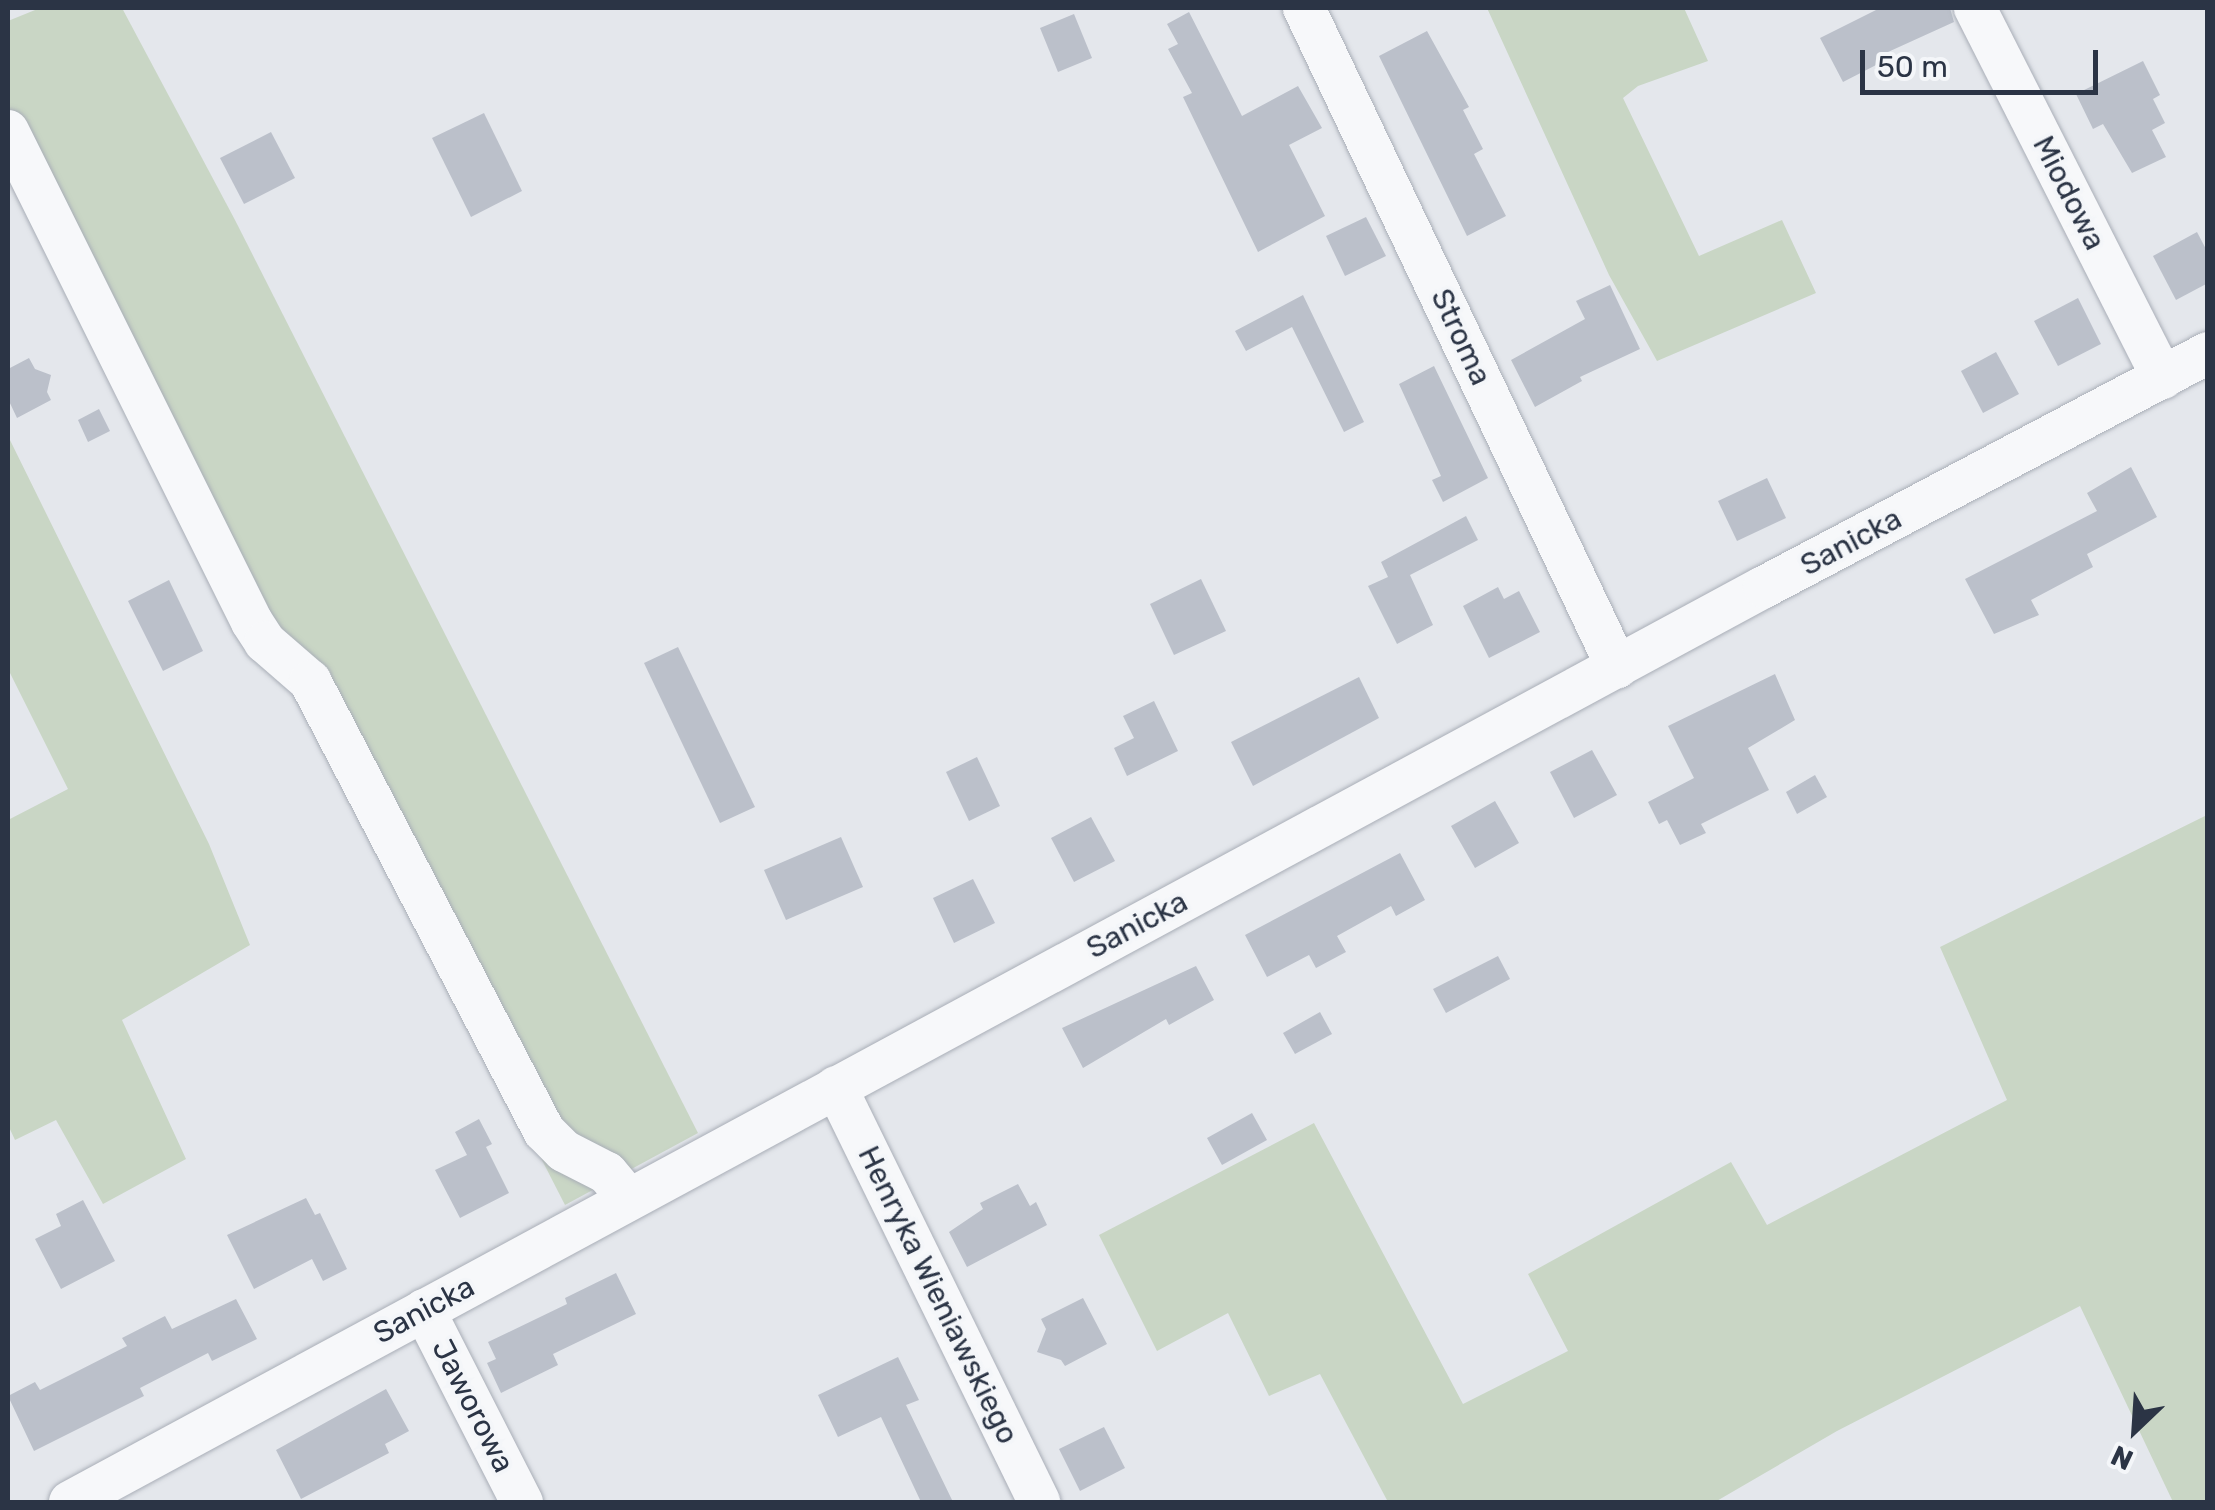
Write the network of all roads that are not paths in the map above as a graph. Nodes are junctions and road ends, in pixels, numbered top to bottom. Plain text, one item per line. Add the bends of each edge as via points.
1 (1304, 8) edge
2 (1975, 8) edge
3 (8, 131) edge
4 (2208, 353) edge
5 (2162, 378) junction
6 (1618, 667) junction
7 (836, 1087) junction
8 (629, 1199) junction
9 (424, 1310) junction
10 (70, 1502) edge
11 (522, 1502) edge
12 (1039, 1502) edge

1 - 6 street, Stroma
2 - 5 street, Miodowa
3 - 8 street via 252,622 310,681 544,1131 607,1173
4 - 5 street, Sanicka
5 - 6 street, Sanicka
6 - 7 street, Sanicka
7 - 8 street, Sanicka
7 - 12 street, Henryka Wieniawskiego
8 - 9 street, Sanicka
9 - 10 street, Sanicka
9 - 11 street, Jaworowa

